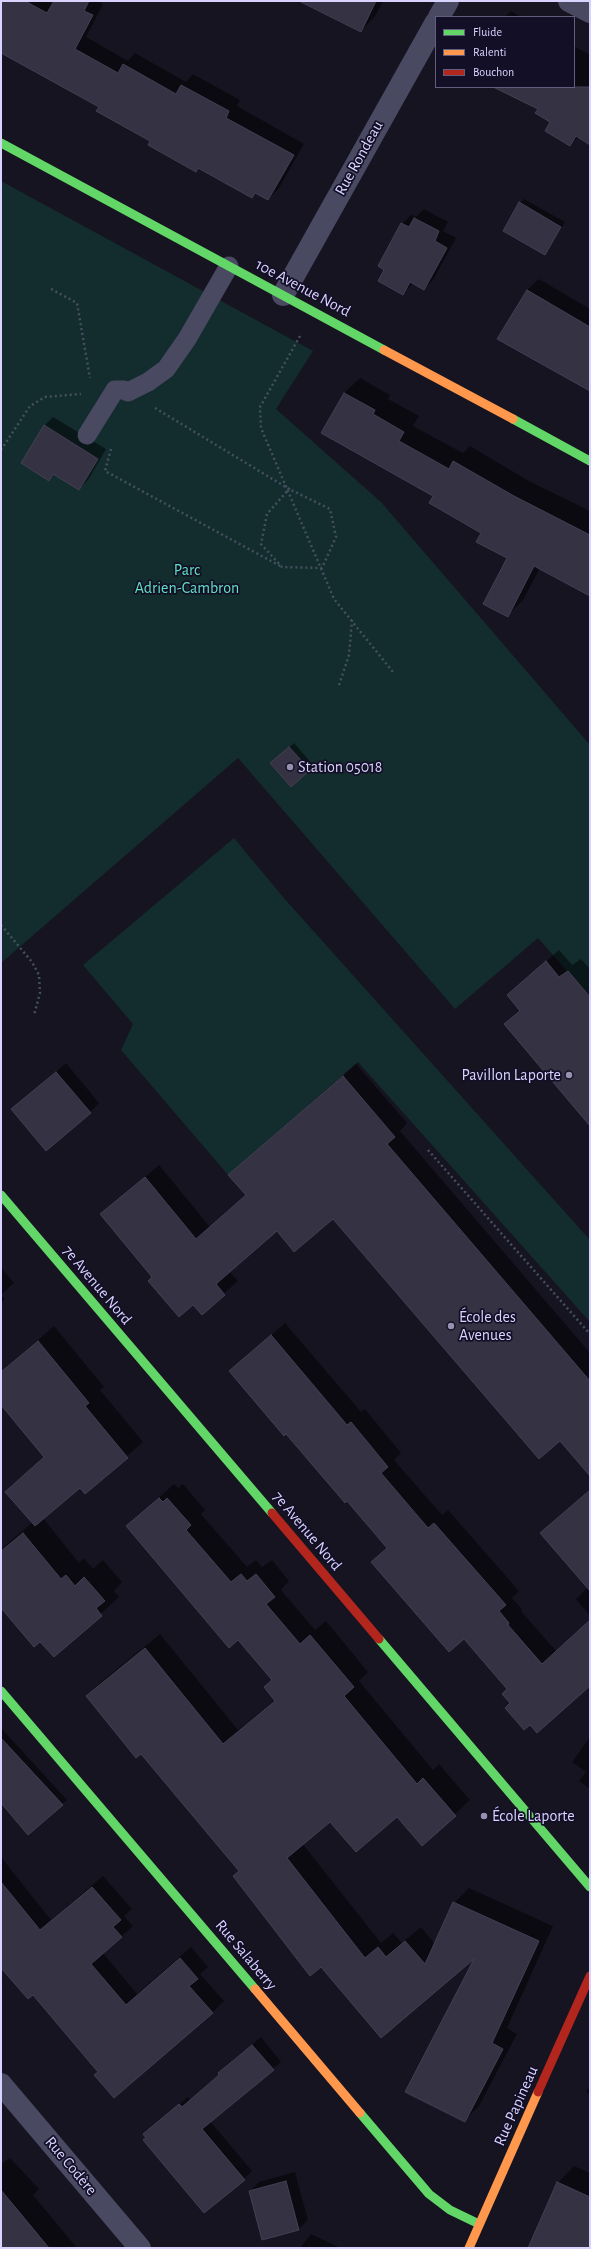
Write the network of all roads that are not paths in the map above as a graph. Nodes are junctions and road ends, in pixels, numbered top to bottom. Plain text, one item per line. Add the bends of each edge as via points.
1 (448, 1) edge
2 (569, 1) edge
3 (590, 12) edge
4 (440, 16) edge
5 (435, 24) edge
6 (1, 143) edge
7 (230, 266) junction
8 (282, 295) junction
9 (87, 436) dead end
10 (590, 461) edge
11 (1, 1195) edge
12 (1, 1691) edge
13 (590, 1887) edge
14 (590, 1976) edge
15 (1, 2084) edge
16 (479, 2224) junction
17 (140, 2248) edge
18 (468, 2248) edge

1 - 4 street
2 - 3 street
5 - 8 street, Rue Rondeau
6 - 7 street, 10e Avenue Nord
7 - 8 street, 10e Avenue Nord
7 - 9 lane via 187,339 166,369 148,382 122,391
8 - 10 street, 10e Avenue Nord
11 - 13 street, 7e Avenue Nord
12 - 16 street, Rue Salaberry via 430,2194 450,2210
14 - 16 street, Rue Papineau
15 - 17 street, Rue Codère
16 - 18 street, Rue Papineau

